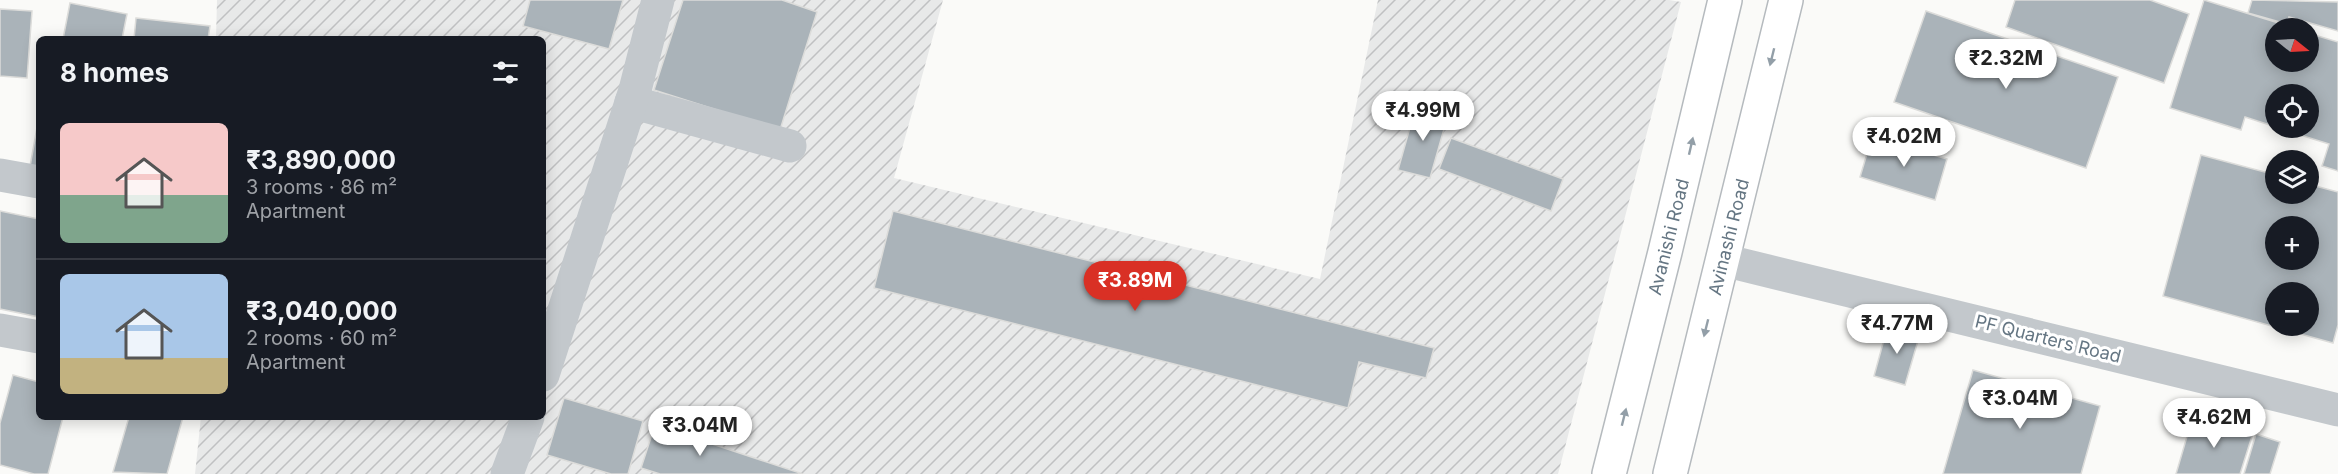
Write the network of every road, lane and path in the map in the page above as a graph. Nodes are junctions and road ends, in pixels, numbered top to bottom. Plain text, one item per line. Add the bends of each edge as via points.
1 (658, 0) edge
2 (1725, 0) edge
3 (1786, 0) edge
4 (632, 102) junction
5 (790, 146) dead end
6 (0, 175) edge
7 (36, 181) edge
8 (1724, 260) junction
9 (0, 330) edge
10 (36, 336) edge
11 (546, 366) edge
12 (2338, 410) edge
13 (527, 420) edge
14 (507, 474) edge
15 (1609, 474) edge
16 (1670, 474) edge

1 - 4 street
15 -> 2 main road, Avanishi Road
3 -> 8 main road, Avinashi Road
4 - 5 street
4 - 11 street
6 - 7 street
8 - 12 street, PF Quarters Road
8 -> 16 main road, Avinashi Road
9 - 10 street
13 - 14 street

